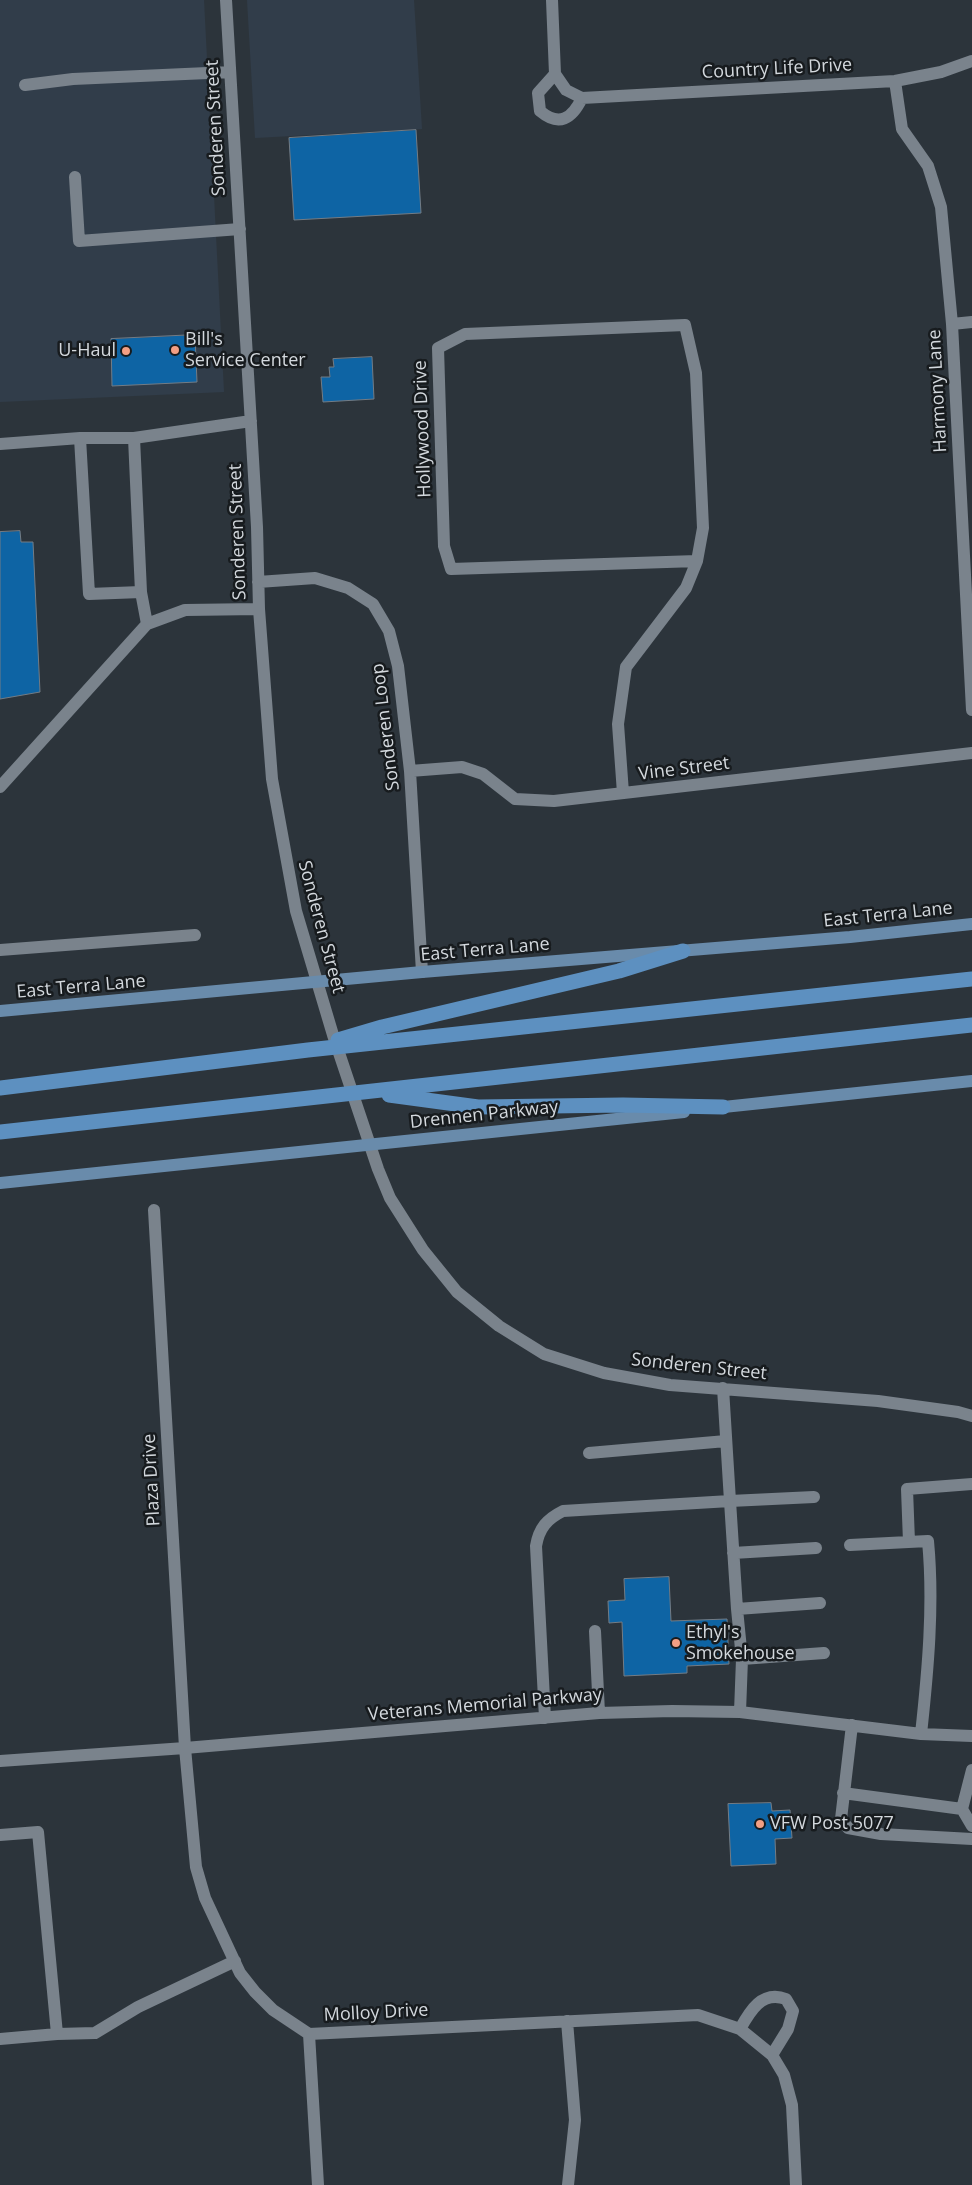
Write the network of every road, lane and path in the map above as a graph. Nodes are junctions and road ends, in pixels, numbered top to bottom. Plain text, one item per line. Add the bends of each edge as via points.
1 (226, 0) edge
2 (552, 0) edge
3 (972, 62) edge
4 (230, 72) junction
5 (555, 74) junction
6 (895, 81) junction
7 (24, 85) dead end
8 (582, 98) junction
9 (75, 177) dead end
10 (240, 230) junction
11 (972, 322) edge
12 (952, 324) junction
13 (251, 421) junction
14 (80, 438) junction
15 (134, 438) junction
16 (0, 444) edge
17 (697, 561) junction
18 (258, 582) junction
19 (141, 592) junction
20 (259, 609) junction
21 (147, 624) junction
22 (972, 710) edge
23 (972, 753) edge
24 (410, 771) junction
25 (0, 787) edge
26 (623, 793) junction
27 (972, 924) edge
28 (195, 935) dead end
29 (0, 950) edge
30 (683, 951) junction
31 (422, 972) junction
32 (972, 979) edge
33 (0, 1011) edge
34 (972, 1024) edge
35 (308, 1050) junction
36 (972, 1081) edge
37 (0, 1088) edge
38 (365, 1092) junction
39 (722, 1108) junction
40 (0, 1132) edge
41 (0, 1183) edge
42 (154, 1210) dead end
43 (723, 1388) junction
44 (972, 1416) edge
45 (726, 1441) junction
46 (589, 1453) dead end
47 (972, 1484) edge
48 (814, 1497) dead end
49 (730, 1501) junction
50 (909, 1542) junction
51 (850, 1545) dead end
52 (816, 1548) dead end
53 (733, 1552) junction
54 (820, 1603) dead end
55 (737, 1608) junction
56 (595, 1630) dead end
57 (824, 1653) dead end
58 (742, 1659) junction
59 (740, 1712) junction
60 (599, 1713) junction
61 (545, 1718) junction
62 (852, 1724) junction
63 (921, 1734) junction
64 (972, 1736) edge
65 (185, 1748) junction
66 (0, 1761) edge
67 (972, 1770) edge
68 (844, 1793) junction
69 (962, 1809) junction
70 (972, 1826) edge
71 (0, 1835) edge
72 (972, 1839) edge
73 (235, 1962) junction
74 (567, 2021) junction
75 (740, 2029) junction
76 (57, 2034) junction
77 (309, 2034) junction
78 (0, 2039) edge
79 (772, 2055) junction
80 (318, 2185) edge
81 (568, 2185) edge
82 (796, 2185) edge

1 - 4 street, Sonderen Street
2 - 5 street
3 - 6 street, Country Life Drive
4 - 7 street via 82,78
4 - 10 street, Sonderen Street
5 - 8 street via 566,90
5 - 8 street via 538,93 540,111 549,119 562,120 573,114
6 - 8 street, Country Life Drive
6 - 12 street, Harmony Lane via 902,129 928,166 941,207
9 - 10 street via 79,241
10 - 13 street, Sonderen Street
11 - 12 street
12 - 22 street, Harmony Lane
13 - 15 street
13 - 18 street, Sonderen Street
14 - 15 street
14 - 16 street
14 - 19 street via 89,594
15 - 19 street
17 - 17 street, Hollywood Drive via 704,528 696,373 685,325 465,334 438,348 444,546 451,569
17 - 26 street, Hollywood Drive via 686,588 626,668 618,724
18 - 20 street, Sonderen Street
18 - 24 street, Sonderen Loop via 316,578 348,588 373,604 389,631 398,666
19 - 21 street
20 - 21 street via 185,610
20 - 43 street, Sonderen Street via 272,779 296,911 362,1124 390,1198 423,1250 456,1292 499,1326 544,1354 604,1373 670,1385
21 - 25 street
23 - 26 street, Vine Street
24 - 26 street, Vine Street via 462,767 482,774 515,799 554,801
24 - 31 street, Sonderen Loop
27 - 30 main road, East Terra Lane
28 - 29 street
30 - 31 main road, East Terra Lane
30 - 35 highway via 619,971 382,1026
31 - 33 main road, East Terra Lane
32 - 35 highway
34 - 38 highway
35 - 37 highway
36 - 39 main road, Drennen Parkway
38 - 39 highway via 478,1106
38 - 40 highway
39 - 41 main road, Drennen Parkway
42 - 65 street, Plaza Drive
43 - 44 street, Sonderen Street via 878,1401
43 - 45 street
45 - 46 street
45 - 49 street
47 - 50 street via 906,1489
48 - 49 street
49 - 53 street
49 - 61 street via 563,1510 550,1518 538,1532 536,1546
50 - 51 street
50 - 63 street via 928,1541 931,1572
52 - 53 street
53 - 55 street
54 - 55 street
55 - 58 street
56 - 60 street
57 - 58 street
58 - 59 street
59 - 60 street, Veterans Memorial Parkway
59 - 62 street, Veterans Memorial Parkway
60 - 61 street, Veterans Memorial Parkway
61 - 65 street, Veterans Memorial Parkway
62 - 63 street, Veterans Memorial Parkway
62 - 68 street
63 - 64 street, Veterans Memorial Parkway
65 - 66 street, Veterans Memorial Parkway
65 - 73 street, Molloy Drive via 196,1867 204,1898
67 - 69 street
68 - 69 street
68 - 72 street via 841,1820 848,1828 881,1834
69 - 70 street
71 - 76 street via 38,1832
73 - 76 street via 138,2007 94,2033
73 - 77 street, Molloy Drive via 255,1992 273,2010
74 - 75 street, Molloy Drive via 698,2015
74 - 77 street, Molloy Drive
74 - 81 street via 575,2120
75 - 79 street, Molloy Drive
75 - 79 street via 760,2001 770,1997 786,1998 793,2011 788,2029
76 - 78 street
77 - 80 street
79 - 82 street, Molloy Drive via 784,2075 792,2105

